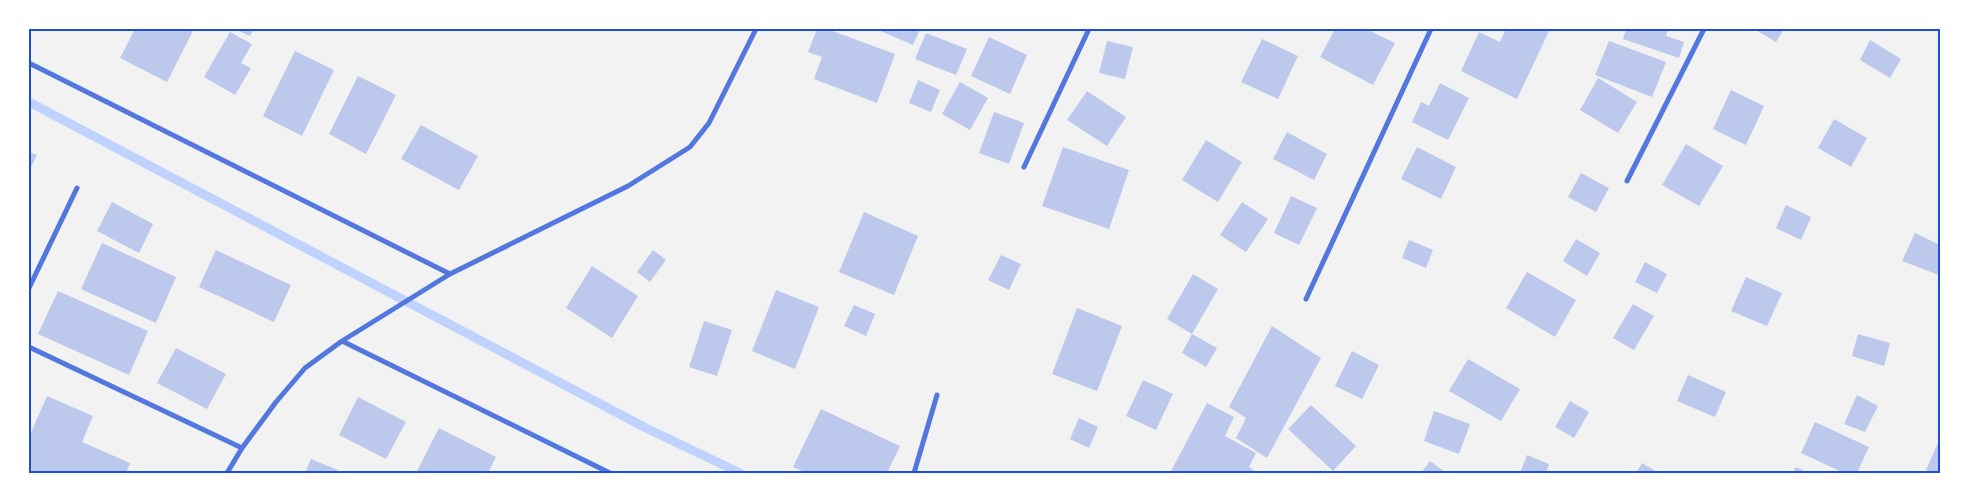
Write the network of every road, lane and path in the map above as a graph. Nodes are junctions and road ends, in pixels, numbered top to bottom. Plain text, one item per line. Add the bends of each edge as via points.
1 (756, 29) edge
2 (1089, 29) edge
3 (1431, 29) edge
4 (1704, 29) edge
5 (29, 64) edge
6 (1024, 167) dead end
7 (1627, 181) dead end
8 (77, 188) dead end
9 (450, 274) junction
10 (29, 288) edge
11 (1306, 299) dead end
12 (342, 341) junction
13 (29, 347) edge
14 (937, 395) dead end
15 (242, 448) junction
16 (227, 473) edge
17 (610, 473) edge
18 (914, 473) edge

1 - 9 street via 709,123 690,147 628,186
2 - 6 street
3 - 11 street
4 - 7 street
5 - 9 street
8 - 10 street
9 - 12 street
12 - 15 street via 305,368
12 - 17 street
13 - 15 street
14 - 18 street
15 - 16 street

